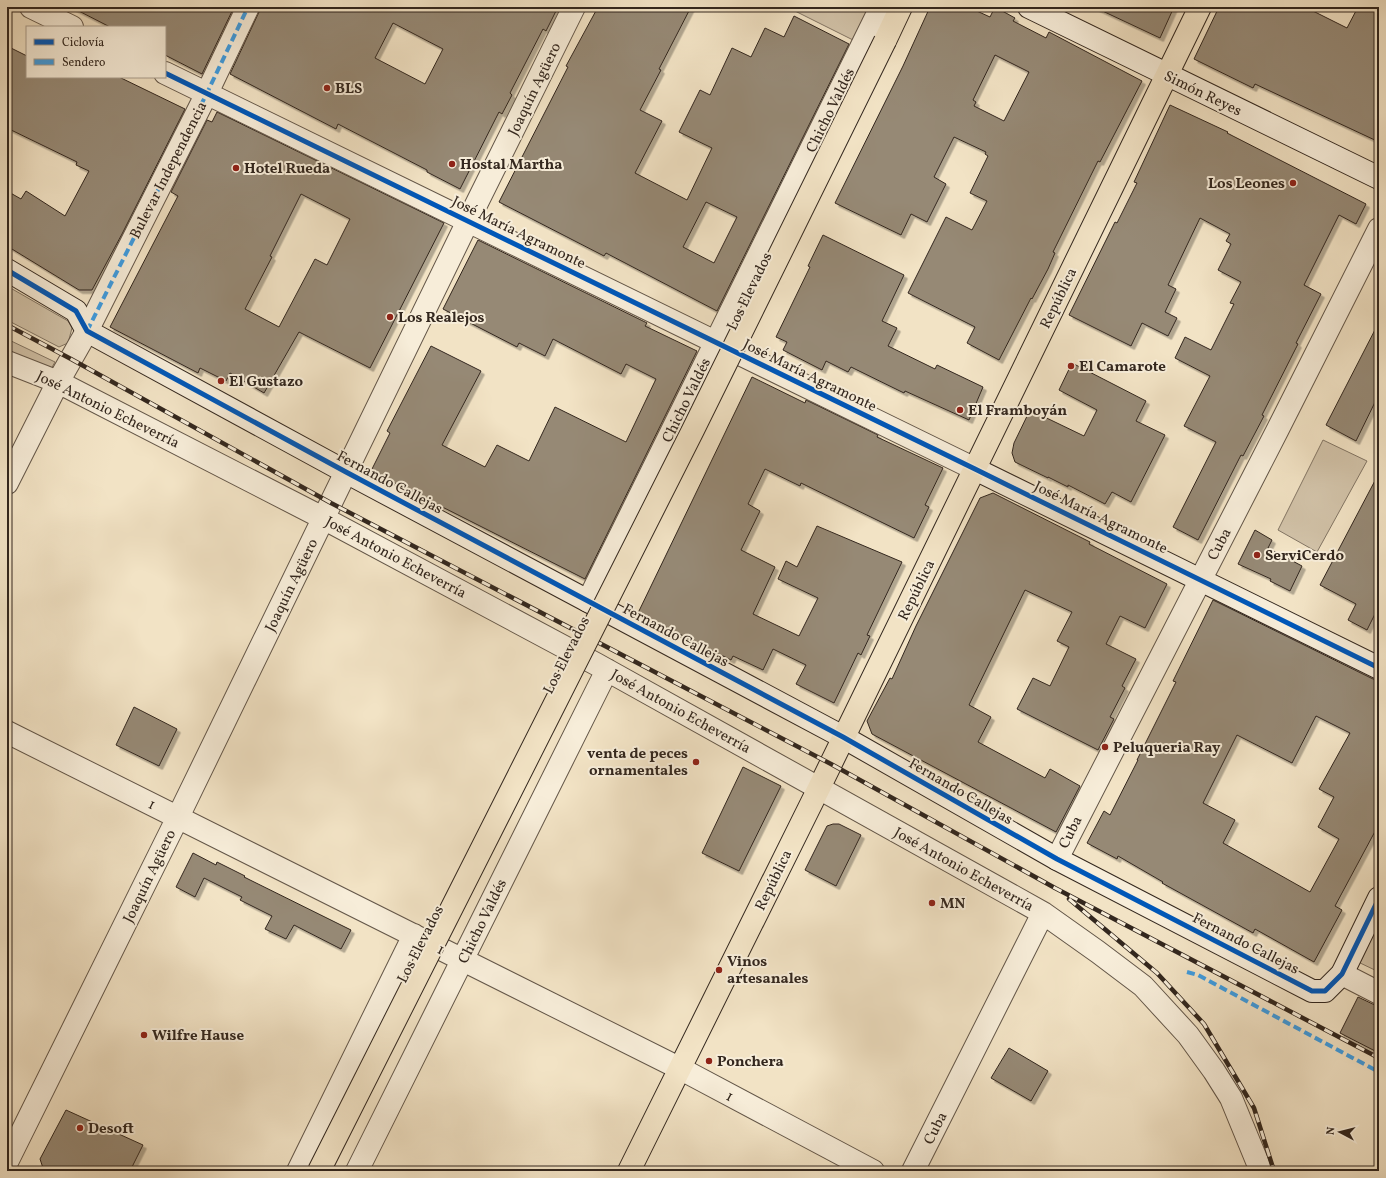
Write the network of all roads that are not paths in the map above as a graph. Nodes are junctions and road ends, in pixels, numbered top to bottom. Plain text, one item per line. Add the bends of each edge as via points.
1 (31, 7) edge
2 (248, 7) edge
3 (574, 7) edge
4 (881, 7) edge
5 (901, 7) edge
6 (1028, 7) edge
7 (1200, 7) edge
8 (70, 26) edge
9 (166, 73) edge
10 (1166, 75) junction
11 (207, 93) junction
12 (1379, 178) edge
13 (468, 221) junction
14 (1379, 229) edge
15 (7, 270) edge
16 (86, 332) junction
17 (715, 341) junction
18 (7, 362) edge
19 (58, 382) junction
20 (975, 469) junction
21 (346, 472) junction
22 (7, 483) edge
23 (323, 518) junction
24 (1200, 580) junction
25 (588, 601) junction
26 (1379, 668) edge
27 (607, 670) junction
28 (7, 732) edge
29 (843, 737) junction
30 (819, 788) junction
31 (178, 817) junction
32 (1057, 859) junction
33 (1379, 898) edge
34 (1042, 913) junction
35 (414, 935) junction
36 (462, 960) junction
37 (1342, 974) junction
38 (1379, 993) edge
39 (681, 1069) junction
40 (7, 1162) edge
41 (298, 1171) edge
42 (319, 1171) edge
43 (357, 1171) edge
44 (629, 1171) edge
45 (873, 1171) edge
46 (913, 1171) edge
47 (1261, 1171) edge

1 - 8 street
2 - 11 street, Bulevar Independencia
3 - 13 street, Joaquín Agüero
4 - 17 street, Chicho Valdés
5 - 42 main road, Los Elevados, bridge via 690,438
6 - 10 street, Simón Reyes
7 - 10 main road, República
9 - 11 street, José María Agramonte
10 - 12 street, Simón Reyes
10 - 20 main road, República
11 - 13 street, José María Agramonte
11 - 16 street, Bulevar Independencia
13 - 17 street, José María Agramonte
13 - 21 street, Joaquín Agüero
14 - 24 street, Cuba
15 - 16 street via 76,311
16 - 19 street, Bulevar Independencia
16 - 21 street, Fernando Callejas
17 - 20 street, José María Agramonte
17 - 25 street, Chicho Valdés
18 - 19 street, José Antonio Echeverría
19 - 22 street, Bulevar Independencia
19 - 23 street, José Antonio Echeverría
20 - 24 street, José María Agramonte
20 - 29 main road, República
21 - 23 street, Joaquín Agüero
21 - 25 street, Fernando Callejas
23 - 27 street, José Antonio Echeverría
23 - 31 street, Joaquín Agüero
24 - 26 street, José María Agramonte
24 - 32 street, Cuba
25 - 29 street, Fernando Callejas
27 - 30 street, José Antonio Echeverría
27 - 36 street, Chicho Valdés
28 - 31 street, 1
29 - 30 main road, República
29 - 32 street, Fernando Callejas
30 - 34 street, José Antonio Echeverría
30 - 39 main road, República
31 - 35 street, 1
31 - 40 street, Joaquín Agüero
32 - 37 street, Fernando Callejas via 1312,991 1325,991
33 - 37 street, Fernando Callejas
34 - 46 street, Cuba
34 - 47 street, José Antonio Echeverría via 1143,986 1188,1035 1231,1098
35 - 36 street, 1
35 - 41 street
36 - 39 street, 1
36 - 43 street, Chicho Valdés
37 - 38 street
39 - 44 main road, República
39 - 45 street, 1

